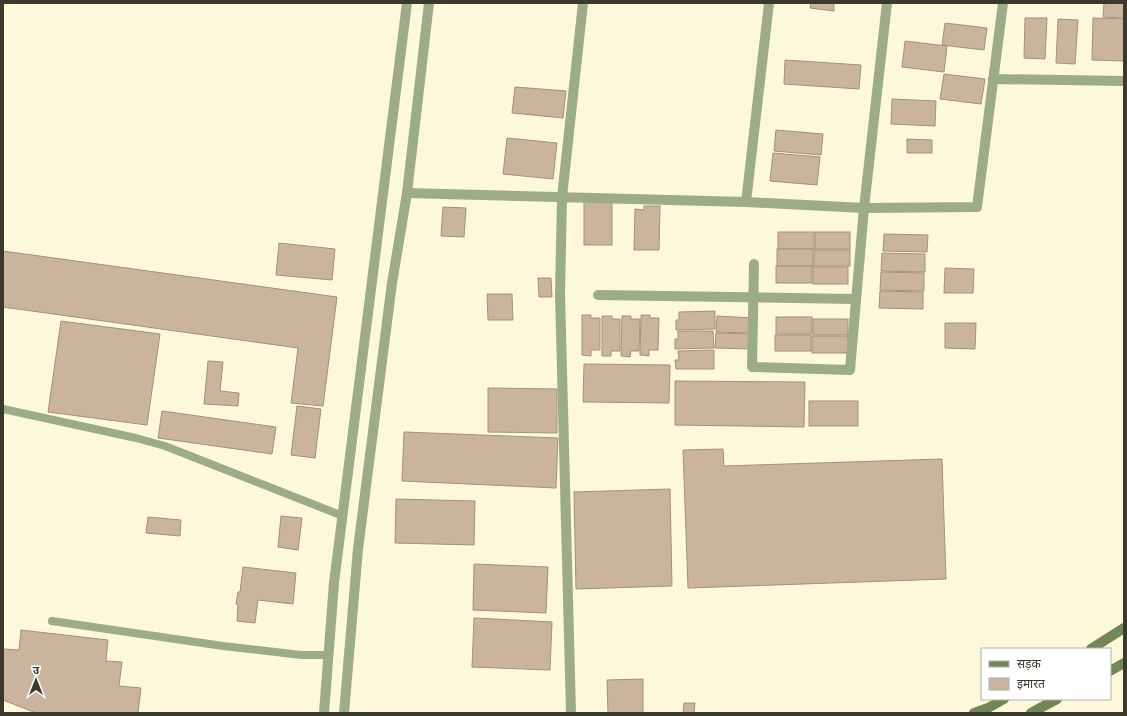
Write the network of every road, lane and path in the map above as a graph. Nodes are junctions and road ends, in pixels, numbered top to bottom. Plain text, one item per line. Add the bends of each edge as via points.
1 (407, 3) edge
2 (429, 3) edge
3 (583, 3) edge
4 (769, 3) edge
5 (887, 3) edge
6 (1003, 3) edge
7 (993, 79) junction
8 (1124, 81) edge
9 (407, 193) junction
10 (562, 197) junction
11 (746, 202) junction
12 (864, 208) junction
13 (754, 264) dead end
14 (598, 295) dead end
15 (753, 298) junction
16 (856, 299) junction
17 (3, 409) edge
18 (343, 516) junction
19 (52, 621) dead end
20 (1124, 628) edge
21 (1092, 648) edge
22 (329, 655) junction
23 (1124, 663) edge
24 (1111, 670) edge
25 (1002, 700) edge
26 (1055, 700) edge
27 (324, 713) edge
28 (344, 713) edge
29 (571, 713) edge
30 (974, 713) edge
31 (1031, 713) edge

1 - 18 street
2 - 9 street
3 - 10 street
4 - 11 street
5 - 12 street
6 - 7 street
7 - 8 street
7 - 12 street via 977,207
9 - 10 street
9 - 28 street via 392,283 359,541
10 - 11 street
10 - 29 street via 560,294
11 - 12 street
12 - 16 street
13 - 15 street
14 - 15 street
15 - 16 street
15 - 16 street via 752,367 850,370
17 - 18 lane via 165,446
18 - 22 street via 334,582
19 - 22 lane via 223,646 301,655
20 - 21 main road
22 - 27 street
23 - 24 main road
25 - 30 main road
26 - 31 main road

